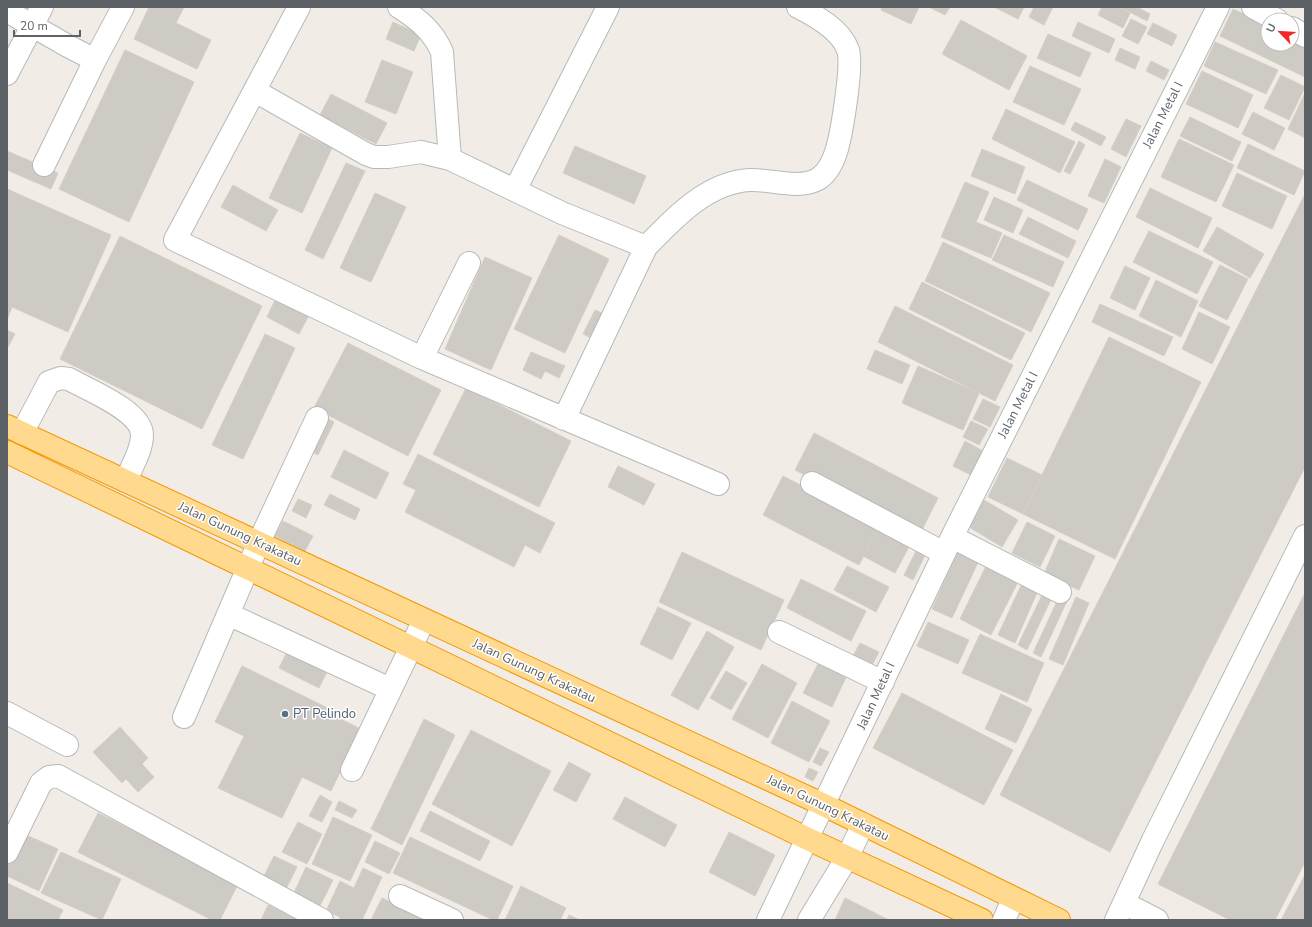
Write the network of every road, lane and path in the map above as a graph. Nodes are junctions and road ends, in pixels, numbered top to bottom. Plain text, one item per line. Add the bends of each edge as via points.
1 (42, 7) edge
2 (123, 7) edge
3 (299, 7) edge
4 (399, 7) edge
5 (608, 7) edge
6 (798, 7) edge
7 (1218, 7) edge
8 (1253, 7) edge
9 (7, 11) edge
10 (1262, 12) edge
11 (32, 26) junction
12 (95, 60) junction
13 (7, 74) edge
14 (255, 91) junction
15 (450, 159) junction
16 (44, 164) dead end
17 (515, 190) junction
18 (646, 247) junction
19 (469, 263) dead end
20 (422, 358) junction
21 (317, 418) dead end
22 (564, 419) junction
23 (15, 430) edge
24 (7, 452) edge
25 (126, 481) junction
26 (812, 482) dead end
27 (718, 484) dead end
28 (1305, 536) edge
29 (259, 542) junction
30 (948, 545) junction
31 (249, 568) junction
32 (1060, 592) dead end
33 (228, 614) junction
34 (424, 620) junction
35 (779, 632) dead end
36 (411, 648) junction
37 (883, 682) junction
38 (390, 689) junction
39 (7, 713) edge
40 (184, 717) dead end
41 (66, 745) dead end
42 (352, 770) dead end
43 (824, 805) junction
44 (863, 824) junction
45 (808, 839) junction
46 (7, 852) edge
47 (848, 856) junction
48 (400, 896) dead end
49 (1013, 899) junction
50 (1120, 911) edge
51 (322, 920) edge
52 (452, 920) edge
53 (768, 920) edge
54 (810, 920) edge
55 (982, 920) edge
56 (1004, 920) edge
57 (1059, 920) edge
58 (1157, 920) edge

1 - 11 street
2 - 12 street
3 - 14 street
4 - 15 street via 419,20 438,42 442,52
5 - 17 street
6 - 18 street via 834,30 842,39 850,58 846,101 837,148 827,172 808,184 751,180 721,186 684,211
7 - 30 street, Jalan Metal I
8 - 10 street
9 - 11 street
11 - 12 street
11 - 13 street
12 - 16 street
14 - 15 street via 374,157 421,152
14 - 20 street via 175,240
15 - 17 street
17 - 18 street via 562,213
18 - 22 street
19 - 20 street
20 - 22 street
21 - 29 street
22 - 27 street
23 - 25 highway, Jalan Gunung Krakatau
23 - 25 street via 49,382 61,378 69,379 126,410 139,425 142,434 141,446
24 - 31 highway, Jalan Gunung Krakatau
25 - 29 highway, Jalan Gunung Krakatau
26 - 30 street
28 - 50 street via 1156,833
29 - 31 street
29 - 34 highway, Jalan Gunung Krakatau
30 - 32 street
30 - 37 street, Jalan Metal I
31 - 33 street
31 - 36 highway, Jalan Gunung Krakatau
33 - 38 street
33 - 40 street
34 - 36 street
34 - 43 highway, Jalan Gunung Krakatau
35 - 37 street
36 - 38 street
36 - 45 highway, Jalan Gunung Krakatau
37 - 43 street, Jalan Metal I
38 - 42 street
39 - 41 street
43 - 44 highway, Jalan Gunung Krakatau
43 - 45 street, Jalan Metal I
44 - 47 street
44 - 49 highway, Jalan Gunung Krakatau
45 - 47 highway, Jalan Gunung Krakatau
45 - 53 street, Jalan Metal I
46 - 51 street via 41,783 49,776 58,776
47 - 54 street
47 - 55 highway, Jalan Gunung Krakatau
48 - 52 street
49 - 56 street
49 - 57 highway, Jalan Gunung Krakatau
50 - 58 street

